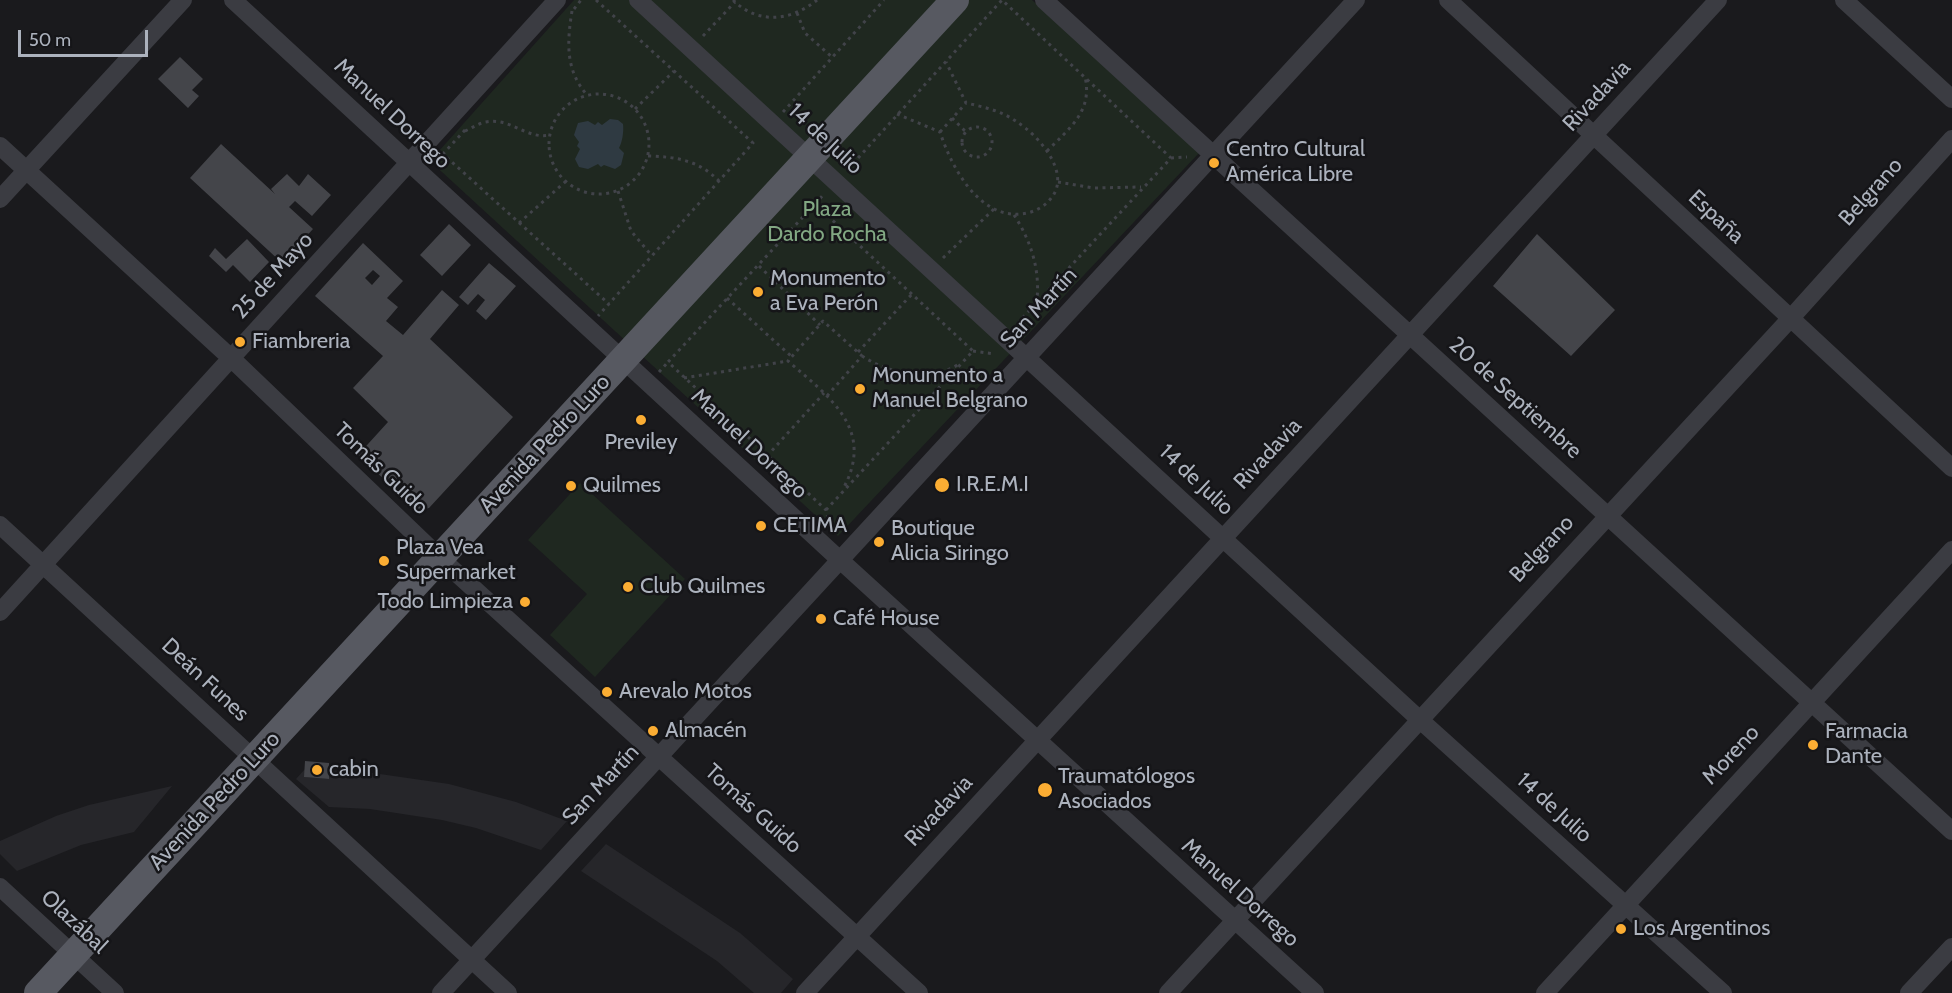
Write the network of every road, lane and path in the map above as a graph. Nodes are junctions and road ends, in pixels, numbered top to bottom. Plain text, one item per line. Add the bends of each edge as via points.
1 (183, 0) edge
2 (233, 0) edge
3 (557, 0) edge
4 (581, 0) edge
5 (596, 0) edge
6 (638, 0) edge
7 (817, 0) edge
8 (884, 0) edge
9 (955, 0) edge
10 (1044, 0) edge
11 (1356, 0) edge
12 (1448, 0) edge
13 (1718, 0) edge
14 (1845, 0) edge
15 (734, 1) edge
16 (572, 10) junction
17 (797, 13) junction
18 (564, 19) dead end
19 (700, 39) dead end
20 (833, 57) junction
21 (946, 61) junction
22 (674, 71) junction
23 (1085, 77) junction
24 (588, 96) junction
25 (1952, 99) edge
26 (966, 104) junction
27 (635, 109) junction
28 (782, 114) dead end
29 (897, 114) junction
30 (952, 118) junction
31 (471, 123) dead end
32 (965, 131) junction
33 (463, 132) junction
34 (940, 132) junction
35 (550, 135) junction
36 (1594, 135) junction
37 (1952, 139) edge
38 (0, 146) edge
39 (1047, 151) junction
40 (1213, 155) junction
41 (648, 156) junction
42 (809, 158) junction
43 (408, 163) junction
44 (27, 170) junction
45 (855, 176) dead end
46 (566, 181) junction
47 (719, 181) junction
48 (1058, 182) junction
49 (1141, 187) dead end
50 (618, 191) junction
51 (0, 199) edge
52 (995, 208) junction
53 (1014, 215) junction
54 (519, 223) junction
55 (935, 251) dead end
56 (652, 256) junction
57 (759, 265) junction
58 (912, 294) junction
59 (727, 298) junction
60 (1037, 300) dead end
61 (1007, 318) dead end
62 (1790, 319) junction
63 (820, 325) junction
64 (1410, 335) junction
65 (858, 352) junction
66 (862, 356) junction
67 (792, 357) junction
68 (1027, 357) junction
69 (231, 358) junction
70 (966, 359) junction
71 (623, 360) junction
72 (788, 361) junction
73 (684, 378) junction
74 (825, 394) junction
75 (767, 456) junction
76 (1952, 468) edge
77 (841, 493) junction
78 (1607, 514) junction
79 (0, 525) edge
80 (1223, 538) junction
81 (1952, 550) edge
82 (440, 558) junction
83 (840, 560) junction
84 (43, 564) junction
85 (0, 612) edge
86 (1812, 702) junction
87 (1419, 719) junction
88 (1037, 740) junction
89 (660, 756) junction
90 (255, 758) junction
91 (1952, 831) edge
92 (0, 887) edge
93 (1625, 905) junction
94 (1234, 921) junction
95 (857, 936) junction
96 (1952, 947) edge
97 (73, 955) junction
98 (472, 960) junction
99 (38, 993) edge
100 (115, 993) edge
101 (441, 993) edge
102 (508, 993) edge
103 (805, 993) edge
104 (919, 993) edge
105 (1168, 993) edge
106 (1315, 993) edge
107 (1545, 993) edge
108 (1723, 993) edge
109 (1909, 993) edge

1 - 44 street
2 - 43 street, Manuel Dorrego
3 - 43 street, 25 de Mayo
4 - 16 path
5 - 22 path
6 - 42 street, 14 de Julio
7 - 17 path
8 - 20 path
9 - 42 main road, Avenida Pedro Luro
10 - 40 street, 20 de Septiembre
11 - 40 street, San Martín
12 - 36 street, España
13 - 36 street, Rivadavia
14 - 25 street
15 - 17 path via 752,13 772,18
15 - 19 path
16 - 18 path
16 - 24 path via 569,63 572,75
17 - 20 path via 805,33
20 - 28 path
21 - 23 path via 1002,0
21 - 26 path
21 - 29 path
22 - 27 path
22 - 47 path via 753,143
23 - 39 path via 1089,92 1086,103 1069,129
23 - 61 path via 1171,158 1015,326
24 - 27 path via 608,95
24 - 35 path via 565,108
26 - 30 path
26 - 39 path via 999,112 1018,122
27 - 41 path via 648,134
29 - 34 path
29 - 45 path via 847,168
30 - 32 path
30 - 34 path
31 - 33 path
32 - 32 path via 964,150 972,156 986,154 992,141 988,132 980,126
33 - 35 path via 494,121 531,134
33 - 54 path via 443,154
34 - 52 path via 952,164 963,180
35 - 46 path via 554,166
36 - 62 street, España
36 - 64 street, Rivadavia
37 - 62 street, Belgrano
38 - 44 street, Tomás Guido
39 - 48 path
40 - 64 street, 20 de Septiembre
40 - 68 street, San Martín
41 - 47 path via 688,160 707,169
41 - 50 path via 639,175
42 - 68 street, 14 de Julio
42 - 71 main road, Avenida Pedro Luro
43 - 69 street, 25 de Mayo
43 - 71 street, Manuel Dorrego
44 - 51 street
44 - 69 street, Tomás Guido
46 - 50 path via 588,194
46 - 54 path
47 - 56 path
48 - 49 path via 1093,188
48 - 53 path via 1053,196 1043,206
50 - 56 path via 631,231
52 - 53 path
52 - 55 path via 943,258
53 - 60 path via 1035,260
54 - 56 path via 609,304
57 - 58 path via 815,204
57 - 59 path
57 - 63 path
58 - 65 path
58 - 70 path via 973,351
59 - 67 path
59 - 73 path via 668,362
62 - 76 street, España
62 - 78 street, Belgrano
63 - 65 path via 823,321
63 - 67 path
64 - 78 street, 20 de Septiembre
64 - 80 street, Rivadavia
65 - 66 path
66 - 70 path via 884,367 921,375 939,374
66 - 74 path
67 - 72 path
68 - 80 street, 14 de Julio
68 - 83 street, San Martín
69 - 82 street, Tomás Guido
69 - 84 street, 25 de Mayo
70 - 77 path
71 - 82 main road, Avenida Pedro Luro
71 - 83 street, Manuel Dorrego
72 - 73 path
72 - 74 path
73 - 75 path
74 - 75 path
74 - 77 path via 837,403 855,449 853,471
75 - 77 path via 826,510
78 - 86 street, 20 de Septiembre
78 - 87 street, Belgrano
79 - 84 street, Deán Funes
80 - 87 street, 14 de Julio
80 - 88 street, Rivadavia
81 - 86 street, Moreno
82 - 89 street, Tomás Guido
82 - 90 main road, Avenida Pedro Luro
83 - 88 street, Manuel Dorrego
83 - 89 street, San Martín
84 - 85 street, 25 de Mayo
84 - 90 street, Deán Funes
86 - 91 street, 20 de Septiembre
86 - 93 street, Moreno
87 - 93 street, 14 de Julio
87 - 94 street, Belgrano
88 - 94 street, Manuel Dorrego
88 - 95 street, Rivadavia
89 - 95 street, Tomás Guido
89 - 98 street, San Martín
90 - 97 main road, Avenida Pedro Luro
90 - 98 street, Deán Funes
92 - 97 street, Olazábal
93 - 107 street, Moreno
93 - 108 street, 14 de Julio
94 - 105 street, Belgrano
94 - 106 street, Manuel Dorrego
95 - 103 street, Rivadavia
95 - 104 street, Tomás Guido
96 - 109 street
97 - 99 main road, Avenida Pedro Luro
97 - 100 street, Olazábal
98 - 101 street, San Martín
98 - 102 street, Deán Funes

